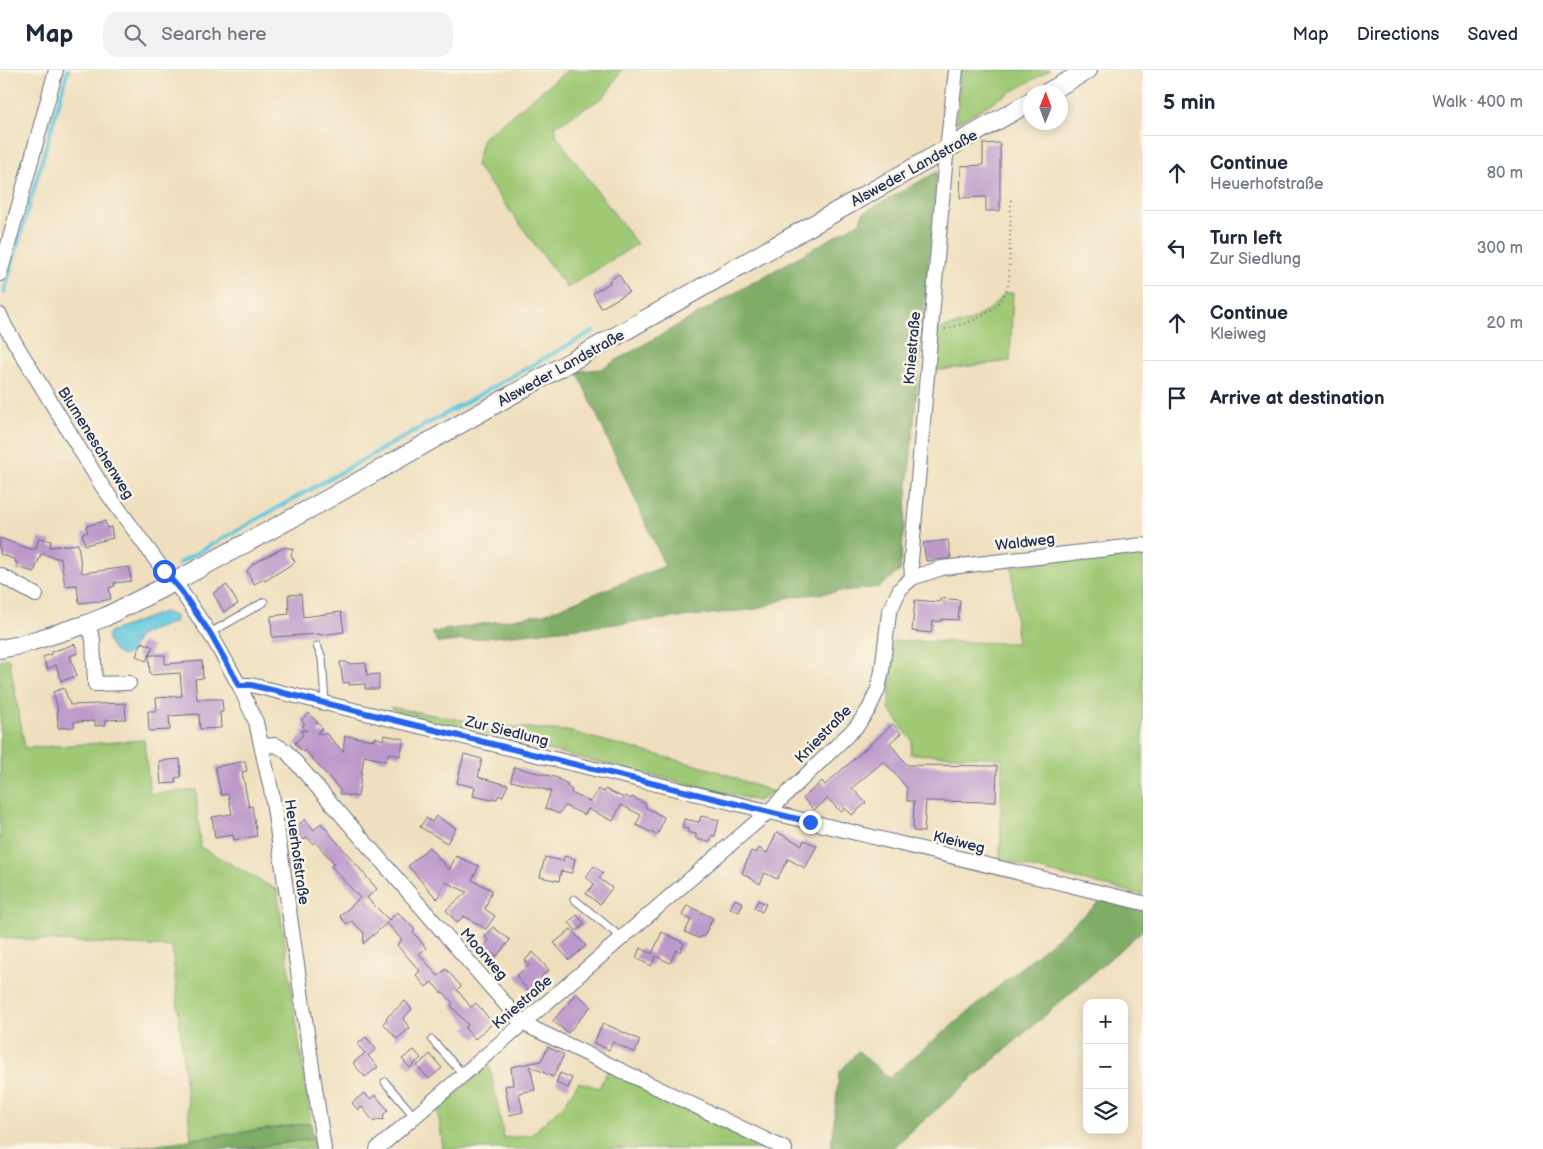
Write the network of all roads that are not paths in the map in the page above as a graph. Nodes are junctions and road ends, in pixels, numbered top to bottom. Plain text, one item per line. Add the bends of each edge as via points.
1 (56, 70) edge
2 (956, 70) edge
3 (1088, 70) edge
4 (1061, 85) edge
5 (1023, 106) edge
6 (947, 150) junction
7 (0, 274) edge
8 (0, 315) edge
9 (1143, 545) edge
10 (0, 576) edge
11 (912, 578) junction
12 (174, 582) junction
13 (36, 595) dead end
14 (264, 602) dead end
15 (87, 624) junction
16 (210, 633) junction
17 (317, 646) dead end
18 (0, 649) edge
19 (129, 682) dead end
20 (239, 685) junction
21 (325, 703) junction
22 (262, 746) junction
23 (768, 812) junction
24 (574, 899) dead end
25 (1143, 903) edge
26 (622, 938) junction
27 (522, 1024) junction
28 (432, 1040) dead end
29 (463, 1074) junction
30 (385, 1082) dead end
31 (414, 1116) junction
32 (324, 1149) edge
33 (377, 1149) edge
34 (785, 1149) edge

1 - 7 street
2 - 6 street, Kniestraße
3 - 4 street
5 - 6 street, Alsweder Landstraße
6 - 11 street, Kniestraße
6 - 12 street, Alsweder Landstraße
8 - 12 street, Blumeneschenweg via 102,486
9 - 11 street, Waldweg via 942,568
10 - 13 street
11 - 23 street, Kniestraße via 900,589 889,612 882,671 869,709 857,726
12 - 15 street, Alsweder Landstraße
12 - 16 street, Heuerhofstraße
14 - 16 lane
15 - 18 street, Alsweder Landstraße
15 - 19 street via 93,639 95,684
16 - 20 street, Heuerhofstraße
17 - 21 lane via 322,658
20 - 21 street, Zur Siedlung
20 - 22 street, Heuerhofstraße via 256,722
21 - 23 street, Zur Siedlung
22 - 27 street, Moorweg via 276,745 286,751
22 - 32 street, Heuerhofstraße via 272,794
23 - 25 street, Kleiweg
23 - 26 street, Kniestraße
24 - 26 lane
26 - 27 street, Kniestraße
27 - 29 street, Kniestraße
27 - 34 street, Moorweg
28 - 29 lane
29 - 31 street, Kniestraße
30 - 31 lane
31 - 33 street, Kniestraße

